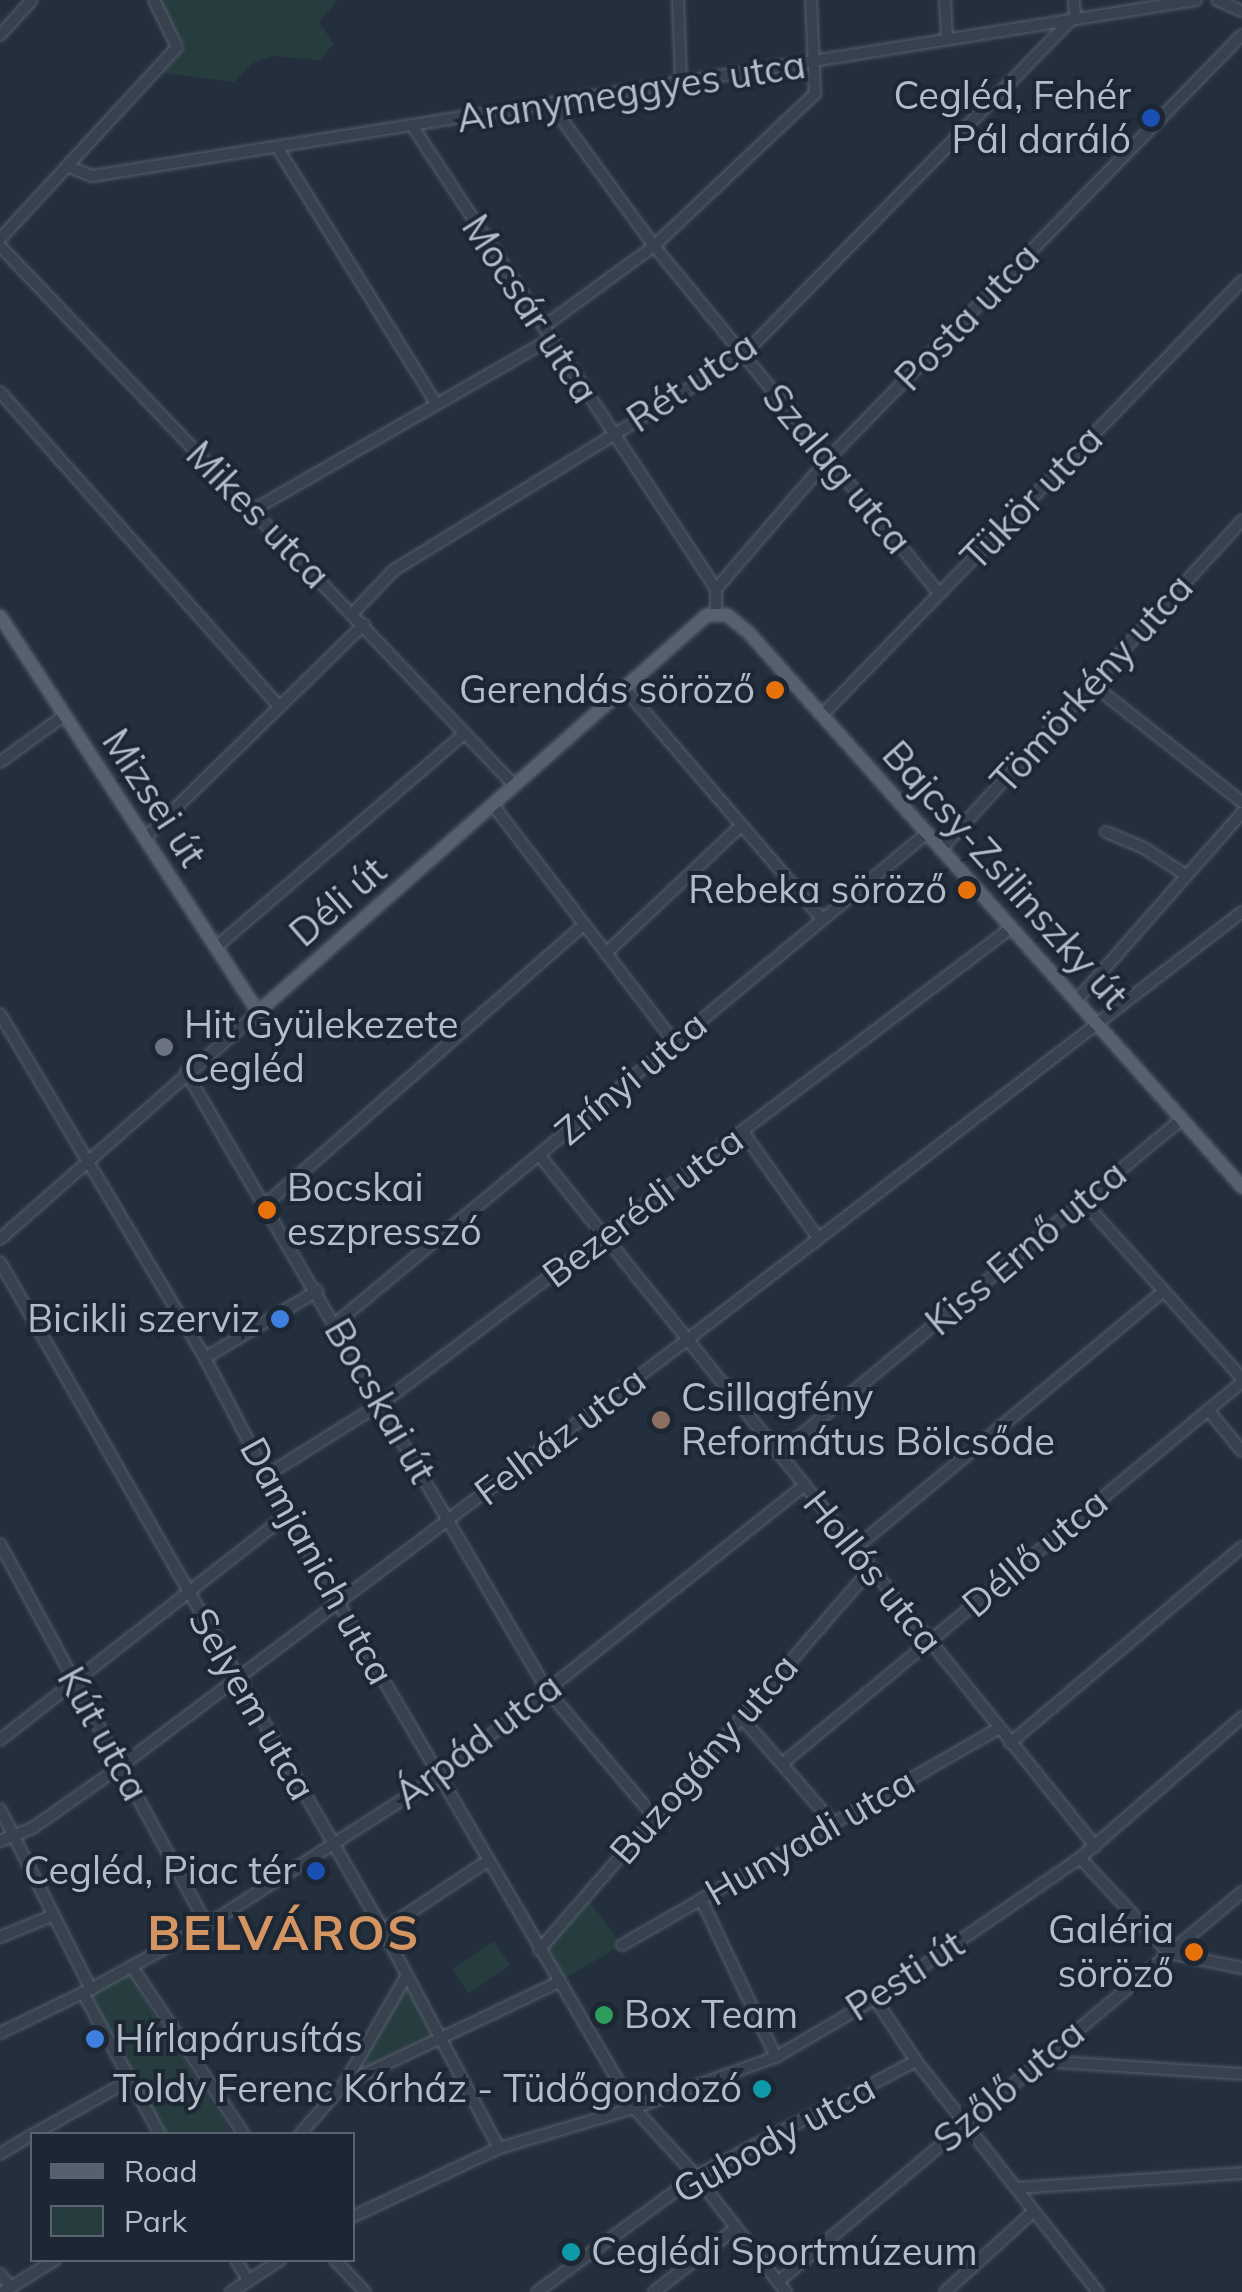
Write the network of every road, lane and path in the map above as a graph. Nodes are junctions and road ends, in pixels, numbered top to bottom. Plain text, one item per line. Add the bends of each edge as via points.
1 (32, 0) edge
2 (154, 0) edge
3 (678, 0) edge
4 (811, 0) edge
5 (945, 0) edge
6 (1074, 0) edge
7 (1196, 0) edge
8 (1217, 0) edge
9 (1242, 11) edge
10 (1075, 16) junction
11 (0, 35) edge
12 (1242, 35) edge
13 (948, 37) junction
14 (814, 63) junction
15 (681, 83) junction
16 (552, 106) junction
17 (413, 126) junction
18 (277, 147) junction
19 (67, 166) junction
20 (0, 242) edge
21 (654, 246) junction
22 (1242, 280) edge
23 (543, 327) junction
24 (550, 339) junction
25 (743, 355) junction
26 (0, 392) edge
27 (435, 402) junction
28 (612, 436) junction
29 (829, 458) junction
30 (254, 510) junction
31 (1242, 520) edge
32 (716, 590) junction
33 (940, 594) junction
34 (353, 613) junction
35 (716, 613) junction
36 (0, 616) edge
37 (364, 624) junction
38 (1092, 684) junction
39 (624, 688) junction
40 (278, 706) junction
41 (65, 715) junction
42 (822, 715) junction
43 (464, 734) junction
44 (0, 762) edge
45 (514, 786) junction
46 (1242, 802) edge
47 (493, 806) junction
48 (1242, 813) edge
49 (741, 826) junction
50 (1106, 832) dead end
51 (926, 833) junction
52 (145, 838) junction
53 (941, 849) junction
54 (1184, 874) junction
55 (1242, 912) edge
56 (821, 918) junction
57 (584, 926) junction
58 (1011, 928) junction
59 (215, 948) junction
60 (606, 953) junction
61 (1076, 1002) junction
62 (258, 1012) junction
63 (0, 1014) edge
64 (1098, 1026) junction
65 (674, 1042) junction
66 (186, 1072) junction
67 (1182, 1119) junction
68 (743, 1132) junction
69 (540, 1156) junction
70 (88, 1162) junction
71 (1242, 1187) edge
72 (1083, 1201) junction
73 (266, 1204) junction
74 (0, 1238) edge
75 (604, 1238) junction
76 (818, 1238) junction
77 (0, 1262) edge
78 (317, 1291) junction
79 (1162, 1292) junction
80 (336, 1323) junction
81 (688, 1340) junction
82 (204, 1358) junction
83 (1242, 1380) edge
84 (382, 1403) junction
85 (1208, 1410) junction
86 (1242, 1451) edge
87 (778, 1454) junction
88 (267, 1475) junction
89 (804, 1486) junction
90 (287, 1515) junction
91 (449, 1520) junction
92 (0, 1544) edge
93 (1242, 1546) edge
94 (854, 1549) junction
95 (870, 1570) junction
96 (187, 1591) junction
97 (339, 1600) junction
98 (930, 1640) junction
99 (237, 1678) junction
100 (73, 1681) junction
101 (547, 1690) junction
102 (741, 1717) junction
103 (1242, 1717) edge
104 (998, 1729) junction
105 (0, 1740) edge
106 (1010, 1743) junction
107 (783, 1763) junction
108 (120, 1766) junction
109 (439, 1776) junction
110 (0, 1809) edge
111 (655, 1818) junction
112 (833, 1822) junction
113 (14, 1836) junction
114 (0, 1841) edge
115 (335, 1846) junction
116 (1095, 1846) junction
117 (1080, 1858) junction
118 (486, 1862) junction
119 (1242, 1892) edge
120 (702, 1899) junction
121 (54, 1916) junction
122 (207, 1925) junction
123 (383, 1930) junction
124 (0, 1937) edge
125 (622, 1944) dead end
126 (539, 1950) junction
127 (1169, 1953) junction
128 (132, 1968) junction
129 (1242, 1968) edge
130 (407, 1974) junction
131 (559, 1982) junction
132 (87, 1991) junction
133 (875, 1999) junction
134 (0, 2033) edge
135 (442, 2040) junction
136 (776, 2057) junction
137 (1041, 2060) junction
138 (916, 2061) junction
139 (1242, 2074) edge
140 (128, 2081) junction
141 (344, 2084) junction
142 (634, 2108) junction
143 (966, 2122) junction
144 (38, 2132) edge
145 (159, 2132) edge
146 (243, 2132) edge
147 (302, 2132) edge
148 (30, 2137) edge
149 (499, 2148) junction
150 (0, 2154) edge
151 (1242, 2173) edge
152 (696, 2176) junction
153 (1018, 2188) junction
154 (1034, 2211) junction
155 (355, 2215) edge
156 (736, 2228) junction
157 (52, 2262) edge
158 (237, 2262) edge
159 (277, 2262) edge
160 (336, 2262) edge
161 (0, 2274) edge
162 (248, 2280) junction
163 (782, 2287) edge
164 (7, 2290) edge
165 (230, 2292) edge
166 (366, 2292) edge
167 (538, 2292) edge
168 (654, 2292) edge
169 (945, 2292) edge
170 (1098, 2292) edge

1 - 11 street
2 - 19 street via 178,47
3 - 15 street
4 - 14 street
5 - 13 street
6 - 10 street
7 - 10 street, Aranymeggyes utca
8 - 9 street
10 - 13 street, Aranymeggyes utca
10 - 25 street, Rét utca
12 - 29 street, Posta utca
13 - 14 street, Aranymeggyes utca
14 - 15 street, Aranymeggyes utca
14 - 21 street via 815,94
15 - 16 street, Aranymeggyes utca
16 - 17 street, Aranymeggyes utca
16 - 21 street, Szalag utca
17 - 18 street, Aranymeggyes utca
17 - 23 street, Mocsár utca
18 - 19 street, Aranymeggyes utca via 92,176
18 - 27 street
19 - 20 street
20 - 30 street, Mikes utca
21 - 23 street
21 - 25 street, Szalag utca
22 - 33 street, Tükör utca
23 - 24 street, Mocsár utca
24 - 27 street
24 - 28 street, Mocsár utca
25 - 28 street, Rét utca
25 - 29 street, Szalag utca
26 - 40 street
27 - 30 street
28 - 32 street, Mocsár utca
28 - 34 street, Rét utca via 394,570
29 - 32 street, Posta utca
29 - 33 street, Szalag utca
30 - 34 street, Mikes utca
31 - 38 street, Tömörkény utca
32 - 35 street
33 - 42 street, Tükör utca
34 - 37 street, Mikes utca
35 - 39 main road, Déli út
35 - 42 main road, Bajcsy-Zsilinszky út via 749,632
36 - 41 main road, Mizsei út
37 - 40 street
37 - 43 street, Mikes utca
38 - 46 street
38 - 53 street, Tömörkény utca
39 - 45 main road, Déli út
39 - 49 street
40 - 52 street
41 - 44 street
41 - 52 main road, Mizsei út
42 - 51 main road, Bajcsy-Zsilinszky út
43 - 45 street, Mikes utca
43 - 59 street
45 - 47 main road, Déli út
47 - 57 street
47 - 62 main road, Déli út
48 - 54 street
49 - 56 street
49 - 60 street
50 - 54 street
51 - 53 main road, Bajcsy-Zsilinszky út
51 - 56 street, Zrínyi utca
52 - 59 main road, Mizsei út
53 - 58 main road, Bajcsy-Zsilinszky út
54 - 61 street
55 - 64 street, Felház utca
56 - 65 street, Zrínyi utca
57 - 60 street
57 - 73 street
58 - 61 main road, Bajcsy-Zsilinszky út
58 - 68 street, Bezerédi utca
59 - 62 main road, Mizsei út
60 - 65 street
61 - 64 main road, Bajcsy-Zsilinszky út
62 - 66 street, Déli út
63 - 70 street, Damjanich utca
64 - 67 main road, Bajcsy-Zsilinszky út
64 - 76 street, Felház utca
65 - 69 street, Zrínyi utca
66 - 70 street, Déli út
66 - 73 street, Bocskai út
67 - 71 main road, Bajcsy-Zsilinszky út
67 - 72 street, Kiss Ernő utca
68 - 75 street, Bezerédi utca
68 - 76 street
69 - 75 street, Hollós utca
69 - 80 street, Zrínyi utca
70 - 74 street, Déli út
70 - 82 street, Damjanich utca
72 - 79 street
72 - 87 street, Kiss Ernő utca
73 - 78 street, Bocskai út
75 - 81 street, Hollós utca
75 - 84 street, Bezerédi utca
76 - 81 street, Felház utca
77 - 96 street, Selyem utca
78 - 80 street, Bocskai út
78 - 82 street
79 - 83 street
79 - 94 street
80 - 84 street, Bocskai út
81 - 87 street, Hollós utca
81 - 91 street, Felház utca
82 - 88 street, Damjanich utca
83 - 85 street, Déllő utca
84 - 88 street, Bezerédi utca
84 - 91 street, Bocskai út
85 - 86 street
85 - 98 street, Déllő utca
87 - 89 street, Hollós utca
88 - 90 street, Damjanich utca
89 - 94 street, Hollós utca
89 - 101 street, Árpád utca
90 - 96 street
90 - 97 street, Damjanich utca
91 - 97 street, Felház utca
91 - 101 street, Bocskai út
92 - 100 street, Kút utca
93 - 106 street
94 - 95 street, Hollós utca
95 - 98 street, Hollós utca
95 - 102 street, Buzogány utca
96 - 99 street, Selyem utca
96 - 100 street
97 - 99 street, Felház utca
97 - 109 street, Damjanich utca
98 - 104 street, Hollós utca
98 - 107 street, Déllő utca
99 - 108 street, Felház utca
99 - 115 street, Selyem utca
100 - 105 street
100 - 108 street, Kút utca
101 - 109 street, Árpád utca
101 - 111 street, Bocskai út
102 - 107 street
102 - 111 street, Buzogány utca
103 - 116 street, Pesti út
104 - 106 street, Hollós utca
104 - 112 street, Hunyadi utca
106 - 116 street, Hollós utca
107 - 112 street
108 - 113 street, Felház utca
108 - 122 street, Kút utca
109 - 115 street, Árpád utca
109 - 118 street, Damjanich utca
110 - 113 street
111 - 126 street, Buzogány utca
112 - 120 street, Hunyadi utca
113 - 114 street, Felház utca
113 - 121 street
115 - 122 street, Árpád utca
115 - 123 street, Selyem utca
116 - 117 street, Pesti út
117 - 127 street
117 - 133 street, Pesti út
118 - 123 street
118 - 126 street, Damjanich utca
119 - 127 street, Szőlő utca
120 - 125 street, Hunyadi utca
120 - 136 street
121 - 124 street
121 - 132 street
122 - 128 street, Árpád utca
123 - 130 street, Selyem utca
126 - 131 street, Damjanich utca
127 - 129 street
127 - 137 street, Szőlő utca
128 - 132 street, Árpád utca
128 - 146 street
130 - 135 street, Selyem utca
130 - 141 street
131 - 135 street
131 - 142 street, Damjanich utca
132 - 134 street, Árpád utca
132 - 140 street
133 - 136 street, Pesti út
133 - 138 street
135 - 141 street
135 - 149 street, Selyem utca
136 - 142 street, Pesti út
137 - 139 street
137 - 143 street, Szőlő utca
138 - 143 street
138 - 152 street, Gubody utca
140 - 144 street
140 - 145 street
141 - 147 street
142 - 149 street, Pesti út
142 - 152 street, Damjanich utca
143 - 153 street
143 - 163 street, Szőlő utca
148 - 150 street
149 - 155 street, Pesti út
151 - 153 street
152 - 156 street, Damjanich utca
152 - 167 street, Gubody utca
153 - 154 street
154 - 169 street
154 - 170 street
156 - 163 street, Damjanich utca
156 - 168 street
157 - 164 street
158 - 162 street
159 - 162 street
160 - 166 street
161 - 164 street
162 - 165 street

